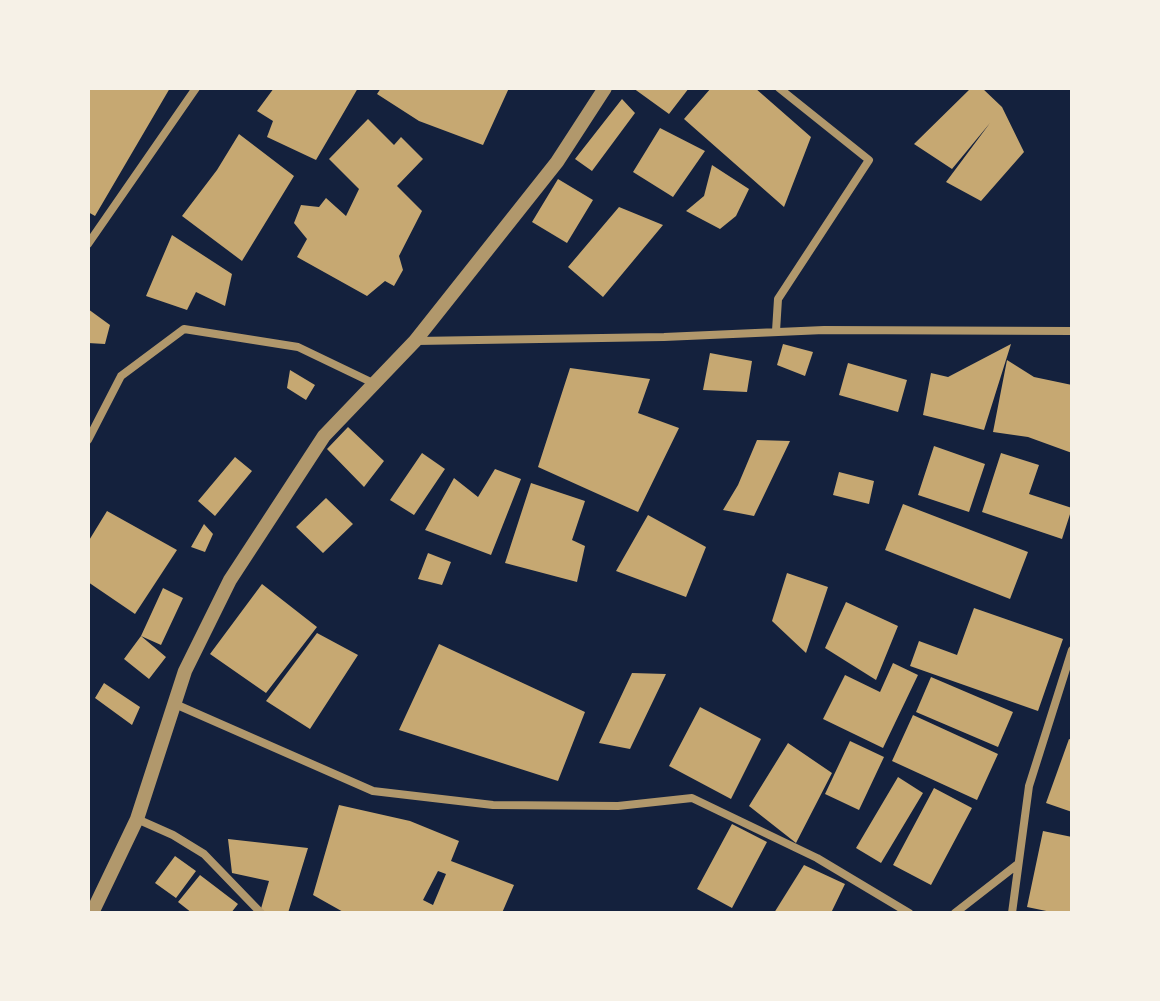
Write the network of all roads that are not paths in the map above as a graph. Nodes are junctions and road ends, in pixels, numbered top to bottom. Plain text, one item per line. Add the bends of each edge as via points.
1 (196, 88) edge
2 (605, 88) edge
3 (779, 88) edge
4 (88, 244) edge
5 (776, 331) junction
6 (1072, 331) edge
7 (415, 341) junction
8 (373, 383) junction
9 (88, 440) edge
10 (1072, 650) edge
11 (175, 704) junction
12 (137, 819) junction
13 (1018, 864) junction
14 (91, 908) edge
15 (261, 913) edge
16 (909, 913) edge
17 (955, 913) edge
18 (1012, 913) edge

1 - 4 street
2 - 7 street via 557,162
3 - 5 street via 869,160 778,299
5 - 6 street
5 - 7 street
7 - 8 street
8 - 9 street via 298,347 184,329 121,376
8 - 11 street via 324,436 230,580 185,671
10 - 13 street via 1029,786
11 - 12 street
11 - 16 street via 373,791 493,805 618,806 692,798 817,858
12 - 14 street
12 - 15 street via 204,854
13 - 17 street
13 - 18 street

